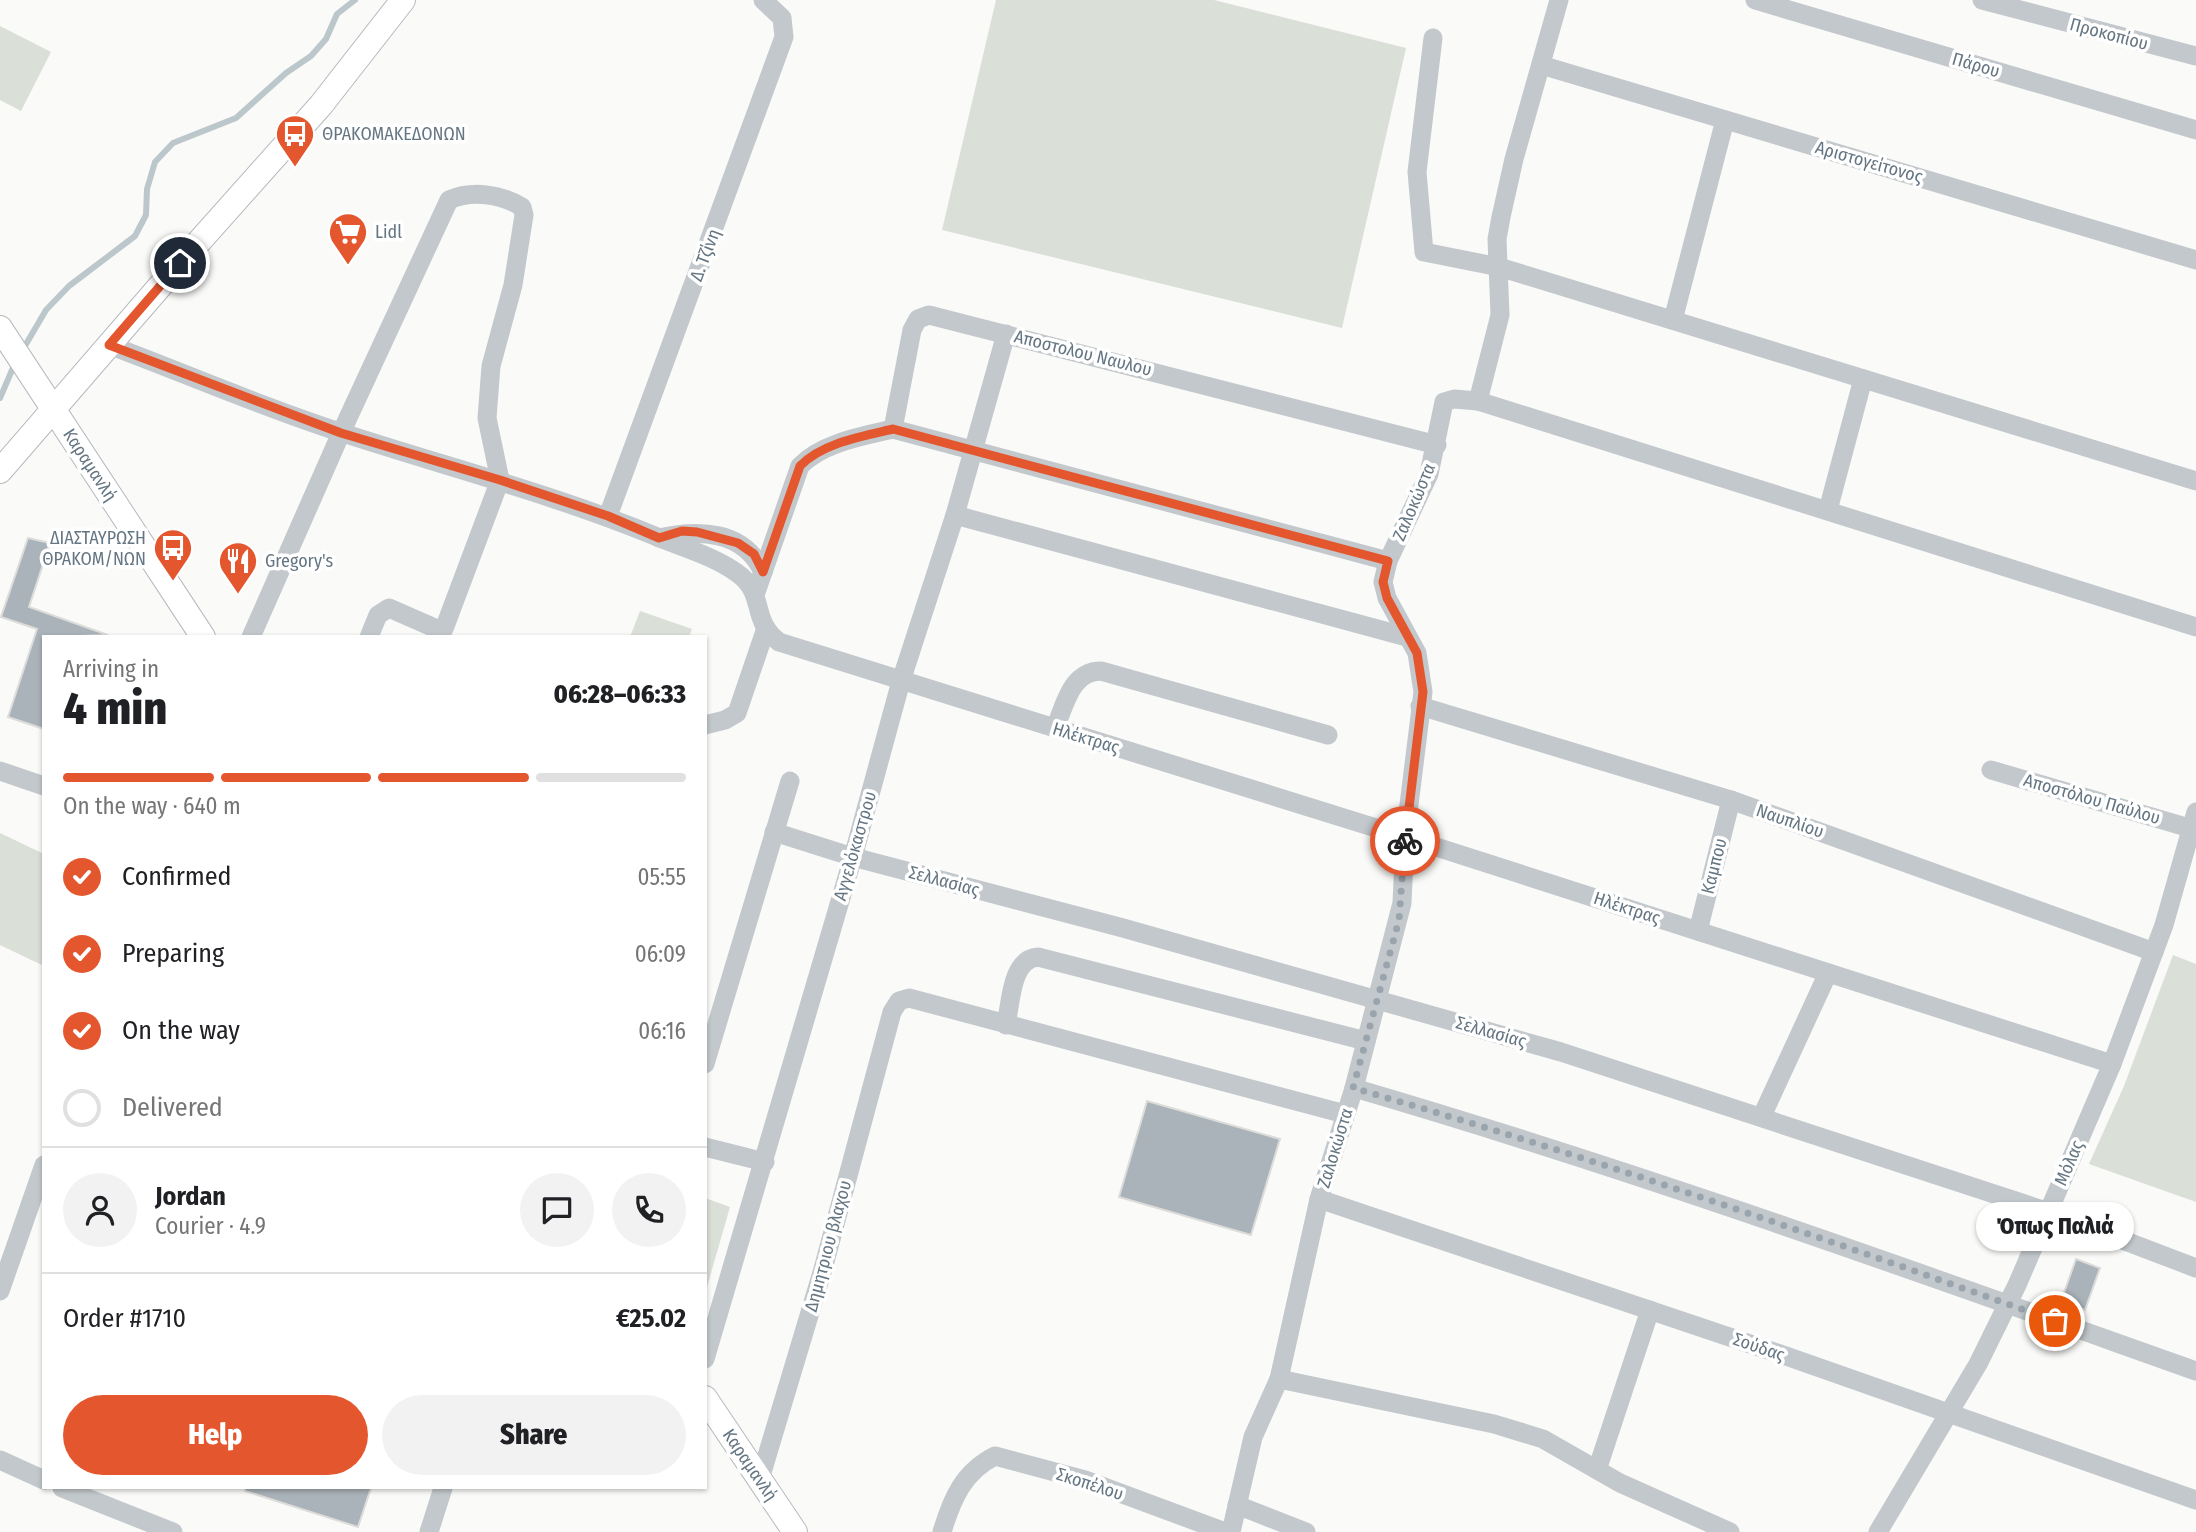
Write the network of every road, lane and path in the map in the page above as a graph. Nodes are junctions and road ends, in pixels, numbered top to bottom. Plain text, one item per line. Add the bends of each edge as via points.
1 (403, 0) edge
2 (764, 0) edge
3 (1559, 0) edge
4 (1755, 0) edge
5 (1982, 0) edge
6 (1433, 38) dead end
7 (2196, 56) edge
8 (1541, 65) junction
9 (1725, 120) junction
10 (2196, 130) edge
11 (2196, 260) edge
12 (1499, 267) junction
13 (1673, 320) junction
14 (1, 330) edge
15 (1006, 334) junction
16 (109, 345) junction
17 (1863, 379) junction
18 (1478, 401) junction
19 (54, 411) junction
20 (893, 429) junction
21 (341, 433) junction
22 (1437, 445) junction
23 (972, 448) junction
24 (0, 471) edge
25 (500, 480) junction
26 (2196, 481) edge
27 (1828, 510) junction
28 (954, 514) junction
29 (608, 516) junction
30 (659, 538) junction
31 (1388, 561) junction
32 (763, 572) junction
33 (756, 592) junction
34 (2196, 627) edge
35 (765, 631) junction
36 (202, 635) edge
37 (252, 635) edge
38 (370, 635) edge
39 (1408, 637) junction
40 (901, 681) junction
41 (1420, 706) junction
42 (707, 724) edge
43 (1055, 728) junction
44 (1328, 735) dead end
45 (1991, 770) dead end
46 (0, 771) edge
47 (790, 781) dead end
48 (42, 785) edge
49 (1731, 800) junction
50 (2194, 820) edge
51 (774, 832) junction
52 (1405, 837) junction
53 (853, 856) junction
54 (2187, 887) edge
55 (1698, 931) junction
56 (2154, 951) junction
57 (1828, 972) junction
58 (1377, 999) junction
59 (1006, 1025) junction
60 (1366, 1041) junction
61 (707, 1053) edge
62 (2112, 1064) junction
63 (1353, 1088) junction
64 (1345, 1114) junction
65 (1762, 1116) junction
66 (707, 1147) edge
67 (765, 1161) junction
68 (42, 1171) edge
69 (1319, 1199) junction
70 (2049, 1212) junction
71 (2196, 1268) edge
72 (0, 1291) edge
73 (2008, 1304) junction
74 (1650, 1310) junction
75 (707, 1352) edge
76 (2196, 1371) edge
77 (1279, 1379) junction
78 (707, 1401) edge
79 (1949, 1413) junction
80 (0, 1460) edge
81 (1597, 1470) junction
82 (42, 1479) edge
83 (760, 1479) junction
84 (65, 1489) edge
85 (443, 1489) edge
86 (2196, 1500) edge
87 (1237, 1505) junction
88 (173, 1532) edge
89 (429, 1532) edge
90 (795, 1532) edge
91 (942, 1532) edge
92 (1225, 1532) edge
93 (1231, 1532) edge
94 (1306, 1532) edge
95 (1731, 1532) edge
96 (1878, 1532) edge

1 - 16 main road via 321,105
2 - 29 street, Δ. Τζίνη via 782,18 784,37
3 - 8 street
4 - 10 street, Πάρου
5 - 7 street, Προκοπίου
6 - 12 street via 1416,172 1424,252
8 - 9 street, Αριστογείτονος
8 - 12 street via 1497,239
9 - 11 street, Αριστογείτονος
9 - 13 street
12 - 13 street
12 - 18 street via 1500,315
13 - 17 street
14 - 19 main road, Καραμανλή
15 - 20 street, Αποστολου Ναυλου via 929,315 918,319
15 - 22 street, Αποστολου Ναυλου
15 - 23 street, Αγγελόκαστρου
16 - 19 main road
16 - 21 street
17 - 26 street
17 - 27 street
18 - 22 street, Ζαλοκώστα via 1454,398 1444,402
18 - 27 street
19 - 24 main road
19 - 36 main road, Καραμανλή
20 - 23 street
20 - 32 street via 807,458 800,466
21 - 25 street
21 - 25 street via 449,200 462,194 513,201 524,215 513,285 491,366 487,418
21 - 37 street
22 - 31 street, Ζαλοκώστα via 1419,502
23 - 28 street, Αγγελόκαστρου
23 - 31 street
25 - 29 street
25 - 38 street via 444,629 389,608 378,615
27 - 34 street
28 - 39 street
28 - 40 street, Αγγελόκαστρου
29 - 30 street
30 - 32 street via 682,531 738,543 754,554
30 - 33 street via 737,572
31 - 39 street, Ζαλοκώστα via 1383,582 1387,598
32 - 33 street
33 - 35 street
35 - 40 street, Ηλέκτρας via 779,642
35 - 42 street via 737,713
39 - 41 street, Ζαλοκώστα via 1417,653 1423,692
40 - 43 street, Ηλέκτρας
40 - 53 street, Αγγελόκαστρου
41 - 49 street, Ναυπλίου
41 - 52 street, Ζαλοκώστα
43 - 44 street via 1077,678 1088,671 1101,671
43 - 52 street, Ηλέκτρας
45 - 50 street, Αποστόλου Παύλου
46 - 48 street
47 - 51 street
49 - 55 street, Καμπου
49 - 56 street, Ναυπλίου
50 - 54 street, Μόλας
51 - 53 street, Σελλασίας
51 - 61 street
52 - 55 street, Ηλέκτρας
52 - 58 street, Ζαλοκώστα via 1402,903
53 - 58 street, Σελλασίας
53 - 67 street, Αγγελόκαστρου
54 - 56 street, Μόλας
55 - 57 street, Ηλέκτρας
56 - 62 street, Μόλας
57 - 62 street, Ηλέκτρας
57 - 65 street
58 - 60 street, Ζαλοκώστα
58 - 65 street, Σελλασίας
59 - 60 street via 1019,965 1038,957
59 - 64 street
59 - 83 street, Δημητριου βλαχου via 909,998 899,1001 892,1012 823,1269
60 - 63 street, Ζαλοκώστα
62 - 70 street, Μόλας
63 - 64 street, Ζαλοκώστα
63 - 73 street via 1600,1165
64 - 69 street, Ζαλοκώστα
65 - 70 street, Σελλασίας
66 - 67 street
67 - 75 street, Αγγελόκαστρου
68 - 72 street
69 - 74 street, Σούδας
69 - 77 street, Ζαλοκώστα
70 - 71 street, Σελλασίας
70 - 73 street, Μόλας
73 - 76 street
73 - 79 street, Μόλας
74 - 79 street, Σούδας
74 - 81 street
77 - 81 street via 1524,1433 1566,1449
77 - 87 street, Ζαλοκώστα via 1254,1437
78 - 83 main road, Καραμανλή
79 - 86 street, Σούδας
79 - 96 street, Μόλας
80 - 82 street
81 - 95 street
83 - 90 main road, Καραμανλή
84 - 88 street
85 - 89 street
87 - 93 street, Ζαλοκώστα
87 - 94 street
91 - 92 street, Σκοπέλου via 962,1483 976,1465 995,1456 1085,1480

